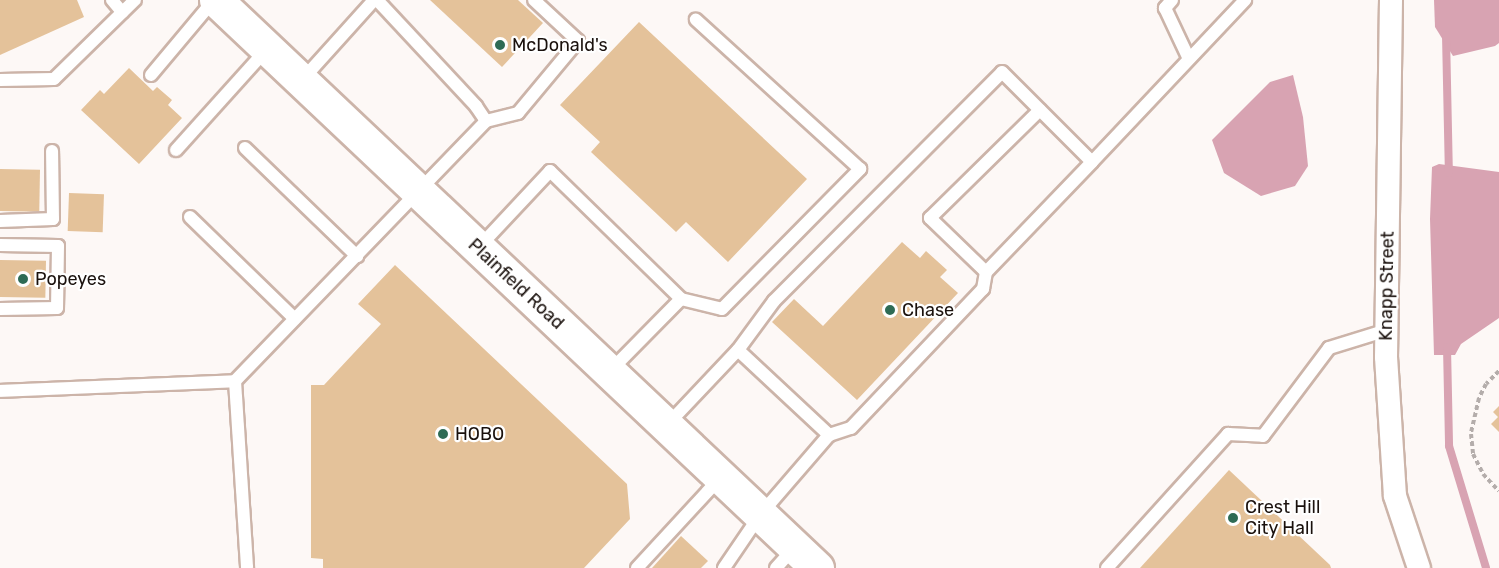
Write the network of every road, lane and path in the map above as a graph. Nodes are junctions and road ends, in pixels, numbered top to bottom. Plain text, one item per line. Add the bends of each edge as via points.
1 (112, 0) edge
2 (135, 0) edge
3 (215, 0) edge
4 (376, 0) edge
5 (534, 0) edge
6 (1172, 0) edge
7 (1245, 0) edge
8 (1391, 0) edge
9 (122, 12) junction
10 (696, 20) dead end
11 (267, 49) junction
12 (1189, 59) junction
13 (151, 75) dead end
14 (0, 80) edge
15 (301, 81) junction
16 (1040, 110) junction
17 (486, 121) junction
18 (245, 148) dead end
19 (52, 150) dead end
20 (176, 150) dead end
21 (1092, 162) junction
22 (419, 192) junction
23 (190, 217) dead end
24 (0, 221) edge
25 (0, 245) edge
26 (479, 248) junction
27 (357, 256) junction
28 (986, 272) junction
29 (681, 299) junction
30 (0, 309) edge
31 (296, 319) junction
32 (1386, 330) junction
33 (738, 350) junction
34 (609, 372) junction
35 (1499, 372) edge
36 (235, 381) junction
37 (0, 391) edge
38 (667, 426) junction
39 (829, 435) junction
40 (721, 477) junction
41 (1499, 491) edge
42 (760, 515) junction
43 (796, 561) edge
44 (247, 568) edge
45 (637, 568) edge
46 (724, 568) edge
47 (1107, 568) edge
48 (1419, 568) edge

1 - 9 lane
2 - 9 lane
3 - 11 main road, Plainfield Road
3 - 13 lane
4 - 15 lane
4 - 17 lane
5 - 17 lane via 578,41 518,112
6 - 12 lane via 1165,8
7 - 12 lane
8 - 32 street, Knapp Street
9 - 14 lane via 54,79
10 - 29 lane via 860,169 722,309
11 - 15 main road, Plainfield Road
11 - 20 lane
12 - 21 lane
15 - 22 main road, Plainfield Road
16 - 21 lane
16 - 28 lane via 930,218
16 - 33 lane via 1002,72 774,301
17 - 22 lane
18 - 27 lane
19 - 24 lane via 53,219
21 - 28 lane
22 - 26 main road, Plainfield Road
22 - 27 lane
23 - 31 lane
25 - 30 lane via 58,246 57,308
26 - 29 lane via 550,171
26 - 34 main road, Plainfield Road
27 - 31 lane
28 - 39 lane via 983,289 851,428
29 - 34 lane
31 - 36 lane
32 - 47 lane via 1329,348 1263,436 1228,434
32 - 48 street, Knapp Street via 1395,496
33 - 38 lane
33 - 39 lane
34 - 38 main road, Plainfield Road
35 - 41 path via 1479,398 1471,434 1473,454 1483,474
36 - 37 lane
36 - 44 lane
38 - 40 main road, Plainfield Road
39 - 42 lane
40 - 42 main road, Plainfield Road
40 - 45 lane
42 - 43 main road, Plainfield Road
42 - 46 lane

